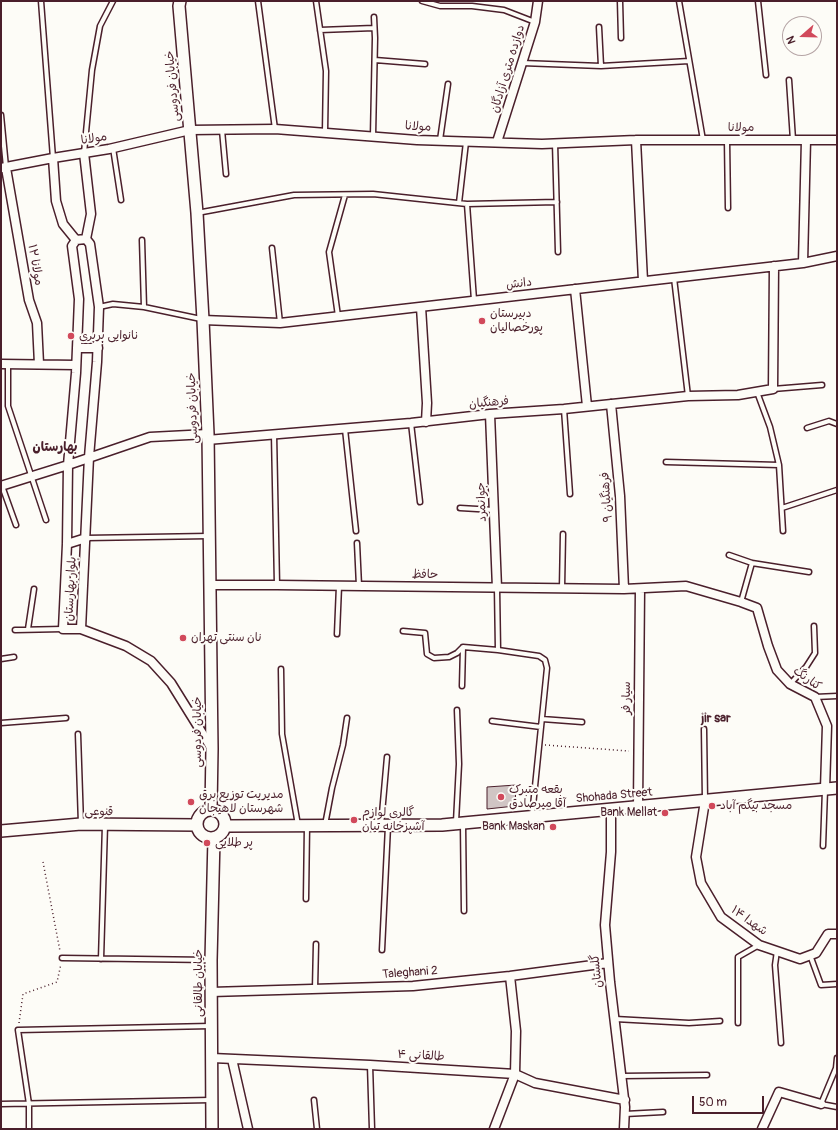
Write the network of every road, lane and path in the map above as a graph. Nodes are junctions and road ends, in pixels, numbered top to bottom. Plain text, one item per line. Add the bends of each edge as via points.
1 (41, 1) edge
2 (113, 1) edge
3 (258, 1) edge
4 (316, 1) edge
5 (422, 1) edge
6 (538, 1) edge
7 (620, 1) edge
8 (679, 1) edge
9 (758, 1) edge
10 (179, 3) edge
11 (374, 17) dead end
12 (535, 22) junction
13 (599, 27) dead end
14 (374, 28) junction
15 (320, 30) junction
16 (621, 38) dead end
17 (375, 60) junction
18 (689, 61) junction
19 (522, 63) junction
20 (425, 64) dead end
21 (601, 66) junction
22 (766, 75) dead end
23 (789, 80) dead end
24 (448, 84) dead end
25 (1, 115) edge
26 (275, 129) junction
27 (190, 130) junction
28 (222, 130) junction
29 (324, 133) junction
30 (373, 136) junction
31 (727, 139) junction
32 (440, 140) junction
33 (636, 140) junction
34 (702, 140) junction
35 (793, 140) junction
36 (806, 140) junction
37 (837, 140) edge
38 (466, 141) junction
39 (497, 142) junction
40 (555, 143) junction
41 (113, 148) junction
42 (84, 153) junction
43 (53, 158) junction
44 (3, 168) edge
45 (226, 174) dead end
46 (345, 195) junction
47 (121, 200) dead end
48 (557, 202) junction
49 (459, 203) junction
50 (467, 204) junction
51 (728, 208) dead end
52 (197, 213) junction
53 (86, 239) junction
54 (76, 240) junction
55 (142, 240) dead end
56 (272, 248) dead end
57 (558, 252) dead end
58 (837, 256) edge
59 (803, 263) junction
60 (774, 266) junction
61 (674, 278) junction
62 (643, 281) junction
63 (575, 289) junction
64 (474, 301) junction
65 (99, 307) junction
66 (144, 307) junction
67 (421, 307) junction
68 (338, 316) junction
69 (203, 320) junction
70 (280, 323) junction
71 (77, 348) junction
72 (98, 348) junction
73 (4, 364) edge
74 (39, 364) junction
75 (76, 365) junction
76 (822, 386) dead end
77 (773, 389) junction
78 (757, 392) junction
79 (688, 396) junction
80 (611, 404) junction
81 (587, 406) junction
82 (564, 409) junction
83 (490, 414) junction
84 (426, 422) junction
85 (411, 423) junction
86 (837, 424) edge
87 (807, 428) dead end
88 (345, 429) junction
89 (274, 434) junction
90 (208, 437) junction
91 (89, 457) junction
92 (666, 462) dead end
93 (68, 465) junction
94 (779, 465) junction
95 (31, 476) junction
96 (2, 486) edge
97 (837, 490) edge
98 (570, 494) dead end
99 (420, 502) dead end
100 (460, 508) dead end
101 (782, 508) junction
102 (494, 510) junction
103 (46, 520) dead end
104 (16, 525) dead end
105 (356, 531) dead end
106 (783, 531) dead end
107 (563, 534) dead end
108 (209, 536) junction
109 (86, 538) junction
110 (67, 544) junction
111 (357, 544) dead end
112 (729, 555) dead end
113 (752, 563) junction
114 (809, 572) dead end
115 (210, 585) junction
116 (277, 585) junction
117 (339, 586) junction
118 (359, 586) junction
119 (497, 588) junction
120 (562, 588) junction
121 (624, 589) junction
122 (640, 589) junction
123 (34, 590) dead end
124 (741, 602) junction
125 (814, 626) dead end
126 (28, 629) junction
127 (63, 629) junction
128 (81, 629) junction
129 (15, 630) dead end
130 (403, 631) dead end
131 (337, 634) dead end
132 (463, 647) junction
133 (498, 650) junction
134 (14, 658) dead end
135 (1, 659) edge
136 (281, 669) dead end
137 (790, 684) junction
138 (462, 686) dead end
139 (837, 696) edge
140 (815, 697) junction
141 (457, 710) dead end
142 (66, 718) dead end
143 (347, 718) dead end
144 (542, 719) junction
145 (492, 721) dead end
146 (582, 722) dead end
147 (1, 723) edge
148 (541, 727) junction
149 (704, 729) dead end
150 (78, 734) dead end
151 (539, 745) junction
152 (212, 749) junction
153 (639, 752) junction
154 (387, 757) dead end
155 (837, 788) edge
156 (825, 789) junction
157 (705, 800) junction
158 (638, 807) junction
159 (611, 809) junction
160 (211, 810) junction
161 (532, 817) junction
162 (81, 824) junction
163 (459, 824) junction
164 (105, 825) junction
165 (198, 825) junction
166 (225, 826) junction
167 (302, 826) junction
168 (325, 826) junction
169 (384, 826) junction
170 (1, 831) edge
171 (214, 838) junction
172 (823, 846) dead end
173 (43, 862) dead end
174 (306, 899) dead end
175 (464, 911) dead end
176 (837, 934) edge
177 (316, 944) dead end
178 (759, 945) junction
179 (382, 950) dead end
180 (777, 951) junction
181 (810, 955) junction
182 (62, 958) junction
183 (100, 959) junction
184 (211, 960) junction
185 (608, 963) junction
186 (510, 976) junction
187 (837, 984) edge
188 (315, 989) junction
189 (212, 992) junction
190 (615, 1019) junction
191 (720, 1021) dead end
192 (738, 1024) dead end
193 (212, 1026) junction
194 (18, 1030) junction
195 (781, 1043) dead end
196 (212, 1058) junction
197 (837, 1058) edge
198 (232, 1059) junction
199 (370, 1065) junction
200 (515, 1074) junction
201 (707, 1075) dead end
202 (622, 1076) junction
203 (212, 1100) junction
204 (314, 1100) dead end
205 (625, 1100) junction
206 (1, 1104) edge
207 (29, 1104) junction
208 (821, 1104) junction
209 (837, 1107) edge
210 (663, 1112) dead end
211 (625, 1114) junction
212 (29, 1129) edge
213 (212, 1129) edge
214 (248, 1129) edge
215 (317, 1129) edge
216 (372, 1129) edge
217 (494, 1129) edge
218 (624, 1129) edge
219 (762, 1129) edge

1 - 43 lane
2 - 42 lane via 100,26 92,70
3 - 26 lane
4 - 15 lane
5 - 12 lane via 440,6 504,10
6 - 12 street, دوازده متری آزادگان
7 - 16 lane
8 - 18 lane
9 - 22 lane
10 - 27 main road, خیابان فردوسی
11 - 14 lane
12 - 19 street, دوازده متری آزادگان
13 - 21 lane
14 - 15 lane
14 - 17 lane
15 - 29 lane via 326,70
17 - 20 lane
17 - 30 lane
18 - 21 lane
18 - 34 lane
19 - 21 lane
19 - 39 street, دوازده متری آزادگان
23 - 35 lane
24 - 32 lane
25 - 44 lane
26 - 28 street, مولانا
26 - 29 street, مولانا
27 - 28 street, مولانا
27 - 41 street, مولانا
27 - 52 main road, خیابان فردوسی
28 - 45 lane
29 - 30 street, مولانا
30 - 32 street, مولانا
31 - 34 street, مولانا
31 - 35 street, مولانا
31 - 51 lane
32 - 38 street, مولانا
33 - 34 street, مولانا
33 - 40 street, مولانا
33 - 62 street
35 - 36 street, مولانا
36 - 37 street, مولانا
36 - 59 street
38 - 39 street, مولانا
38 - 49 lane
39 - 40 street, مولانا
40 - 48 lane
41 - 42 street, مولانا
41 - 47 lane
42 - 43 street, مولانا
42 - 53 street via 91,214
43 - 44 street, مولانا
43 - 54 street via 56,201 63,224
44 - 74 street, مولانا ۱۲ via 29,300 37,323
46 - 49 lane via 373,194
46 - 52 lane via 294,196
46 - 68 lane via 330,252
48 - 50 lane
48 - 57 lane
49 - 50 lane
50 - 64 lane
52 - 69 main road, خیابان فردوسی
53 - 54 street
53 - 65 street, بلوار بهارستان via 90,244
54 - 71 street, بلوار بهارستان via 72,246 79,299
55 - 66 lane
56 - 70 lane
58 - 59 street, دانش
59 - 60 street, دانش
60 - 61 street, دانش
60 - 77 street
61 - 62 street, دانش
61 - 79 lane
62 - 63 street, دانش
63 - 64 street, دانش
63 - 81 street
64 - 67 street, دانش
65 - 66 lane via 114,304
65 - 72 street, بلوار بهارستان
66 - 69 lane
67 - 68 street, دانش
67 - 84 street
68 - 70 street, دانش
69 - 70 street, دانش
69 - 90 main road, خیابان فردوسی
71 - 72 street
71 - 75 street, بلوار بهارستان
72 - 91 street, بلوار بهارستان
73 - 74 street
73 - 95 lane via 8,406
74 - 75 street
75 - 93 street, بلوار بهارستان
76 - 77 lane
77 - 78 street, فرهنگیان
78 - 79 street, فرهنگیان
78 - 94 lane via 770,427
79 - 80 street, فرهنگیان
80 - 81 street, فرهنگیان
80 - 121 street, فرهنگیان ۹ via 620,496
81 - 82 street, فرهنگیان
82 - 83 street, فرهنگیان
82 - 98 lane
83 - 84 street, فرهنگیان
83 - 102 street, جوانمرد
84 - 85 street, فرهنگیان
85 - 88 street, فرهنگیان
85 - 99 lane
86 - 87 lane via 829,421
88 - 89 street, فرهنگیان
88 - 105 lane
89 - 90 street, فرهنگیان
89 - 116 lane
90 - 91 street, فرهنگیان via 150,437
90 - 108 main road, خیابان فردوسی
91 - 93 street, فرهنگیان
91 - 109 street, بلوار بهارستان
92 - 94 lane
93 - 95 street
93 - 110 street, بلوار بهارستان
94 - 101 lane
95 - 96 street
95 - 103 lane
96 - 104 lane
97 - 101 lane
100 - 102 lane
101 - 106 lane
102 - 119 street, جوانمرد
107 - 120 lane
108 - 109 lane
108 - 115 main road, خیابان فردوسی
109 - 110 street
109 - 128 street, بلوار بهارستان
110 - 127 street, بلوار بهارستان
111 - 118 lane
112 - 113 lane
113 - 114 lane
113 - 124 lane
115 - 116 street, حافظ
115 - 152 main road, خیابان فردوسی
116 - 117 street, حافظ
117 - 118 street, حافظ
117 - 131 lane
118 - 119 street, حافظ
119 - 120 street, حافظ
119 - 133 lane
120 - 121 street, حافظ
121 - 122 street, حافظ
122 - 124 street, حافظ via 686,586
122 - 153 street, سیار فر
123 - 126 lane
124 - 137 street, کنارنگ via 757,608 777,670
125 - 137 lane via 815,653
126 - 127 lane
126 - 129 lane
127 - 128 street, بلوار بهارستان
128 - 152 street via 126,646 151,661 171,683
130 - 132 lane via 425,633 427,654 434,658 449,657
132 - 133 lane
132 - 138 lane
133 - 144 lane via 539,656 544,660 547,668
134 - 135 lane
136 - 167 lane via 282,734
137 - 140 street, کنارنگ
139 - 140 lane
140 - 156 street, کنارنگ via 827,726
141 - 163 lane
142 - 147 lane
143 - 168 lane
144 - 146 lane
144 - 148 lane
145 - 148 lane
148 - 151 lane
149 - 157 lane
150 - 162 lane
151 - 153 path
151 - 161 lane
152 - 160 main road, خیابان فردوسی
153 - 158 street, سیار فر
154 - 169 lane
155 - 156 main road, Shohada Street
156 - 157 main road, Shohada Street
156 - 172 lane
157 - 158 main road, Shohada Street
157 - 178 street, شهدا ۱۴ via 696,857 701,883 721,917
158 - 159 main road, Shohada Street
159 - 161 main road, Shohada Street
159 - 185 street, گلستان via 612,852 605,925
160 - 165 main road via 200,816
160 - 166 main road via 223,816
161 - 163 main road, Shohada Street
162 - 164 main road, قنوعی
162 - 170 main road, قنوعی
163 - 169 main road, Shohada Street
163 - 175 lane
164 - 165 main road, قنوعی
164 - 183 lane
165 - 171 main road via 202,835
166 - 167 main road, Shohada Street
166 - 171 main road via 222,834
167 - 168 main road, Shohada Street
167 - 174 lane
168 - 169 main road, Shohada Street
169 - 179 lane
171 - 184 main road, خیابان طالقانی
173 - 182 path
176 - 181 street via 828,934 816,953
177 - 188 lane
178 - 180 street, شهدا ۱۴
178 - 192 lane via 738,957
180 - 181 street, شهدا ۱۴ via 800,959
180 - 195 lane
181 - 187 lane via 821,985
182 - 183 lane
182 - 194 path via 57,982 23,994
183 - 184 lane
184 - 189 main road, خیابان طالقانی
185 - 186 street, Taleghani 2
185 - 190 street, گلستان
186 - 188 street, Taleghani 2 via 412,986
186 - 200 street via 516,1031
188 - 189 street, Taleghani 2
189 - 193 main road, خیابان طالقانی
190 - 191 lane via 689,1023
190 - 202 street, گلستان
193 - 194 lane
193 - 196 main road, خیابان طالقانی
194 - 207 lane
196 - 198 street, طالقانی ۴
196 - 203 main road, خیابان طالقانی
197 - 208 lane via 836,1068
198 - 199 street, طالقانی ۴
198 - 214 street
199 - 200 street, طالقانی ۴
199 - 216 lane
200 - 205 street, طالقانی ۴ via 535,1083
200 - 217 street
201 - 202 lane
202 - 205 street, گلستان
203 - 207 lane
203 - 213 main road, خیابان طالقانی
204 - 215 lane
205 - 211 street, گلستان
206 - 207 lane
207 - 212 lane
208 - 209 lane
208 - 219 street via 779,1092
210 - 211 lane
211 - 218 street, گلستان

